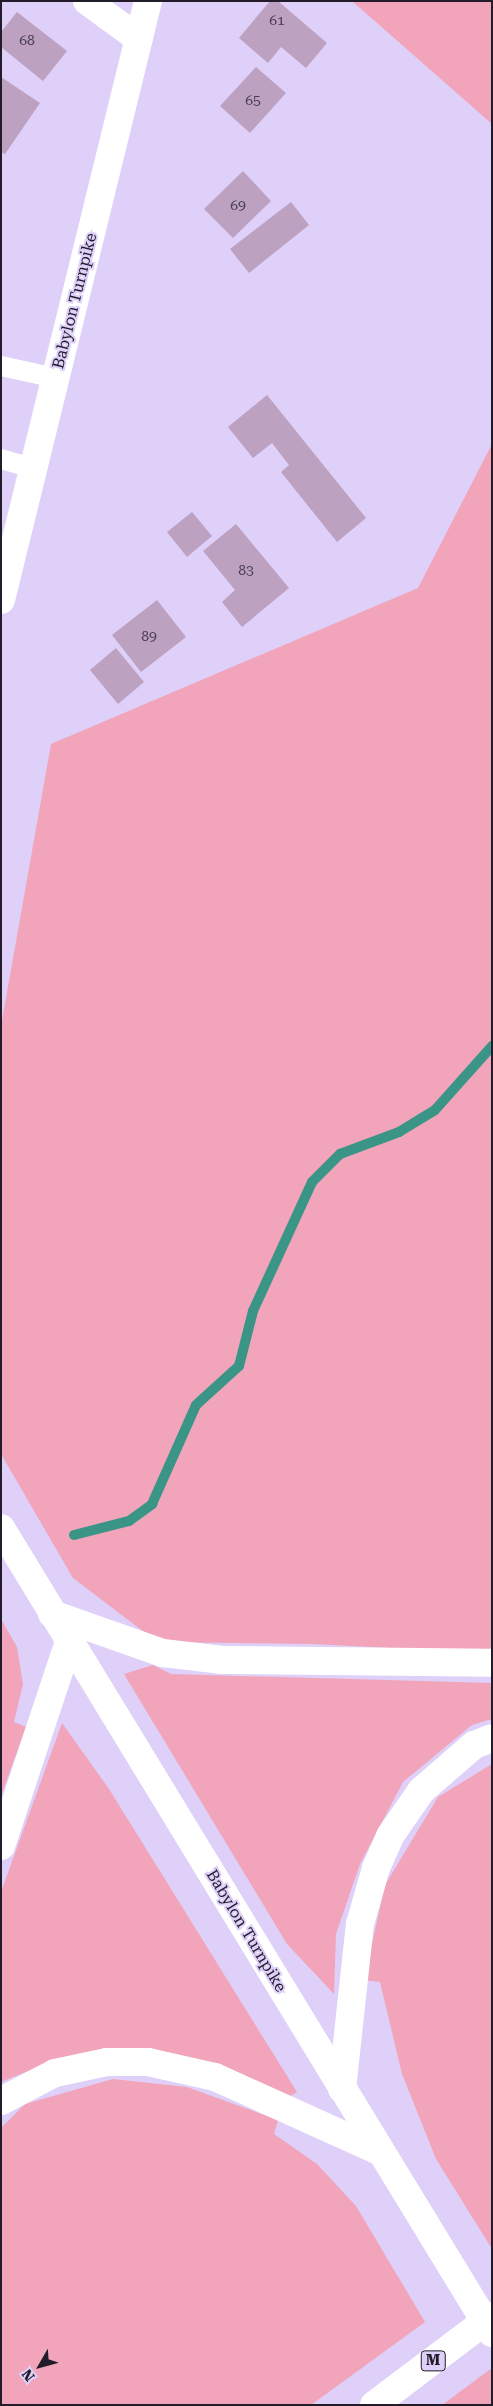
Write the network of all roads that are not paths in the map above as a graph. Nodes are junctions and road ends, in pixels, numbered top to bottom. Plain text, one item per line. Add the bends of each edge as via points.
1 (87, 1) edge
2 (148, 1) edge
3 (139, 39) junction
4 (1, 366) edge
5 (56, 378) junction
6 (1, 459) edge
7 (33, 468) junction
8 (1, 600) edge
9 (1, 1528) edge
10 (52, 1614) junction
11 (69, 1642) junction
12 (492, 1663) edge
13 (492, 1738) edge
14 (1, 1846) edge
15 (342, 2089) junction
16 (1, 2101) edge
17 (381, 2152) junction
18 (492, 2316) edge
19 (492, 2333) edge
20 (374, 2405) edge

1 - 3 main road
2 - 3 main road, Babylon Turnpike
3 - 5 main road, Babylon Turnpike
4 - 5 lane
5 - 7 main road, Babylon Turnpike
6 - 7 lane
7 - 8 main road, Babylon Turnpike
9 - 10 main road, Babylon Turnpike
10 - 11 main road, Babylon Turnpike
10 - 12 main road via 135,1645 223,1660
11 - 14 main road
11 - 15 main road, Babylon Turnpike
13 - 15 main road via 474,1745 420,1791 390,1836 379,1860 360,1924
15 - 17 main road, Babylon Turnpike
16 - 17 main road via 55,2073 107,2062 148,2062 215,2077
17 - 19 main road, Babylon Turnpike
18 - 20 main road, M

